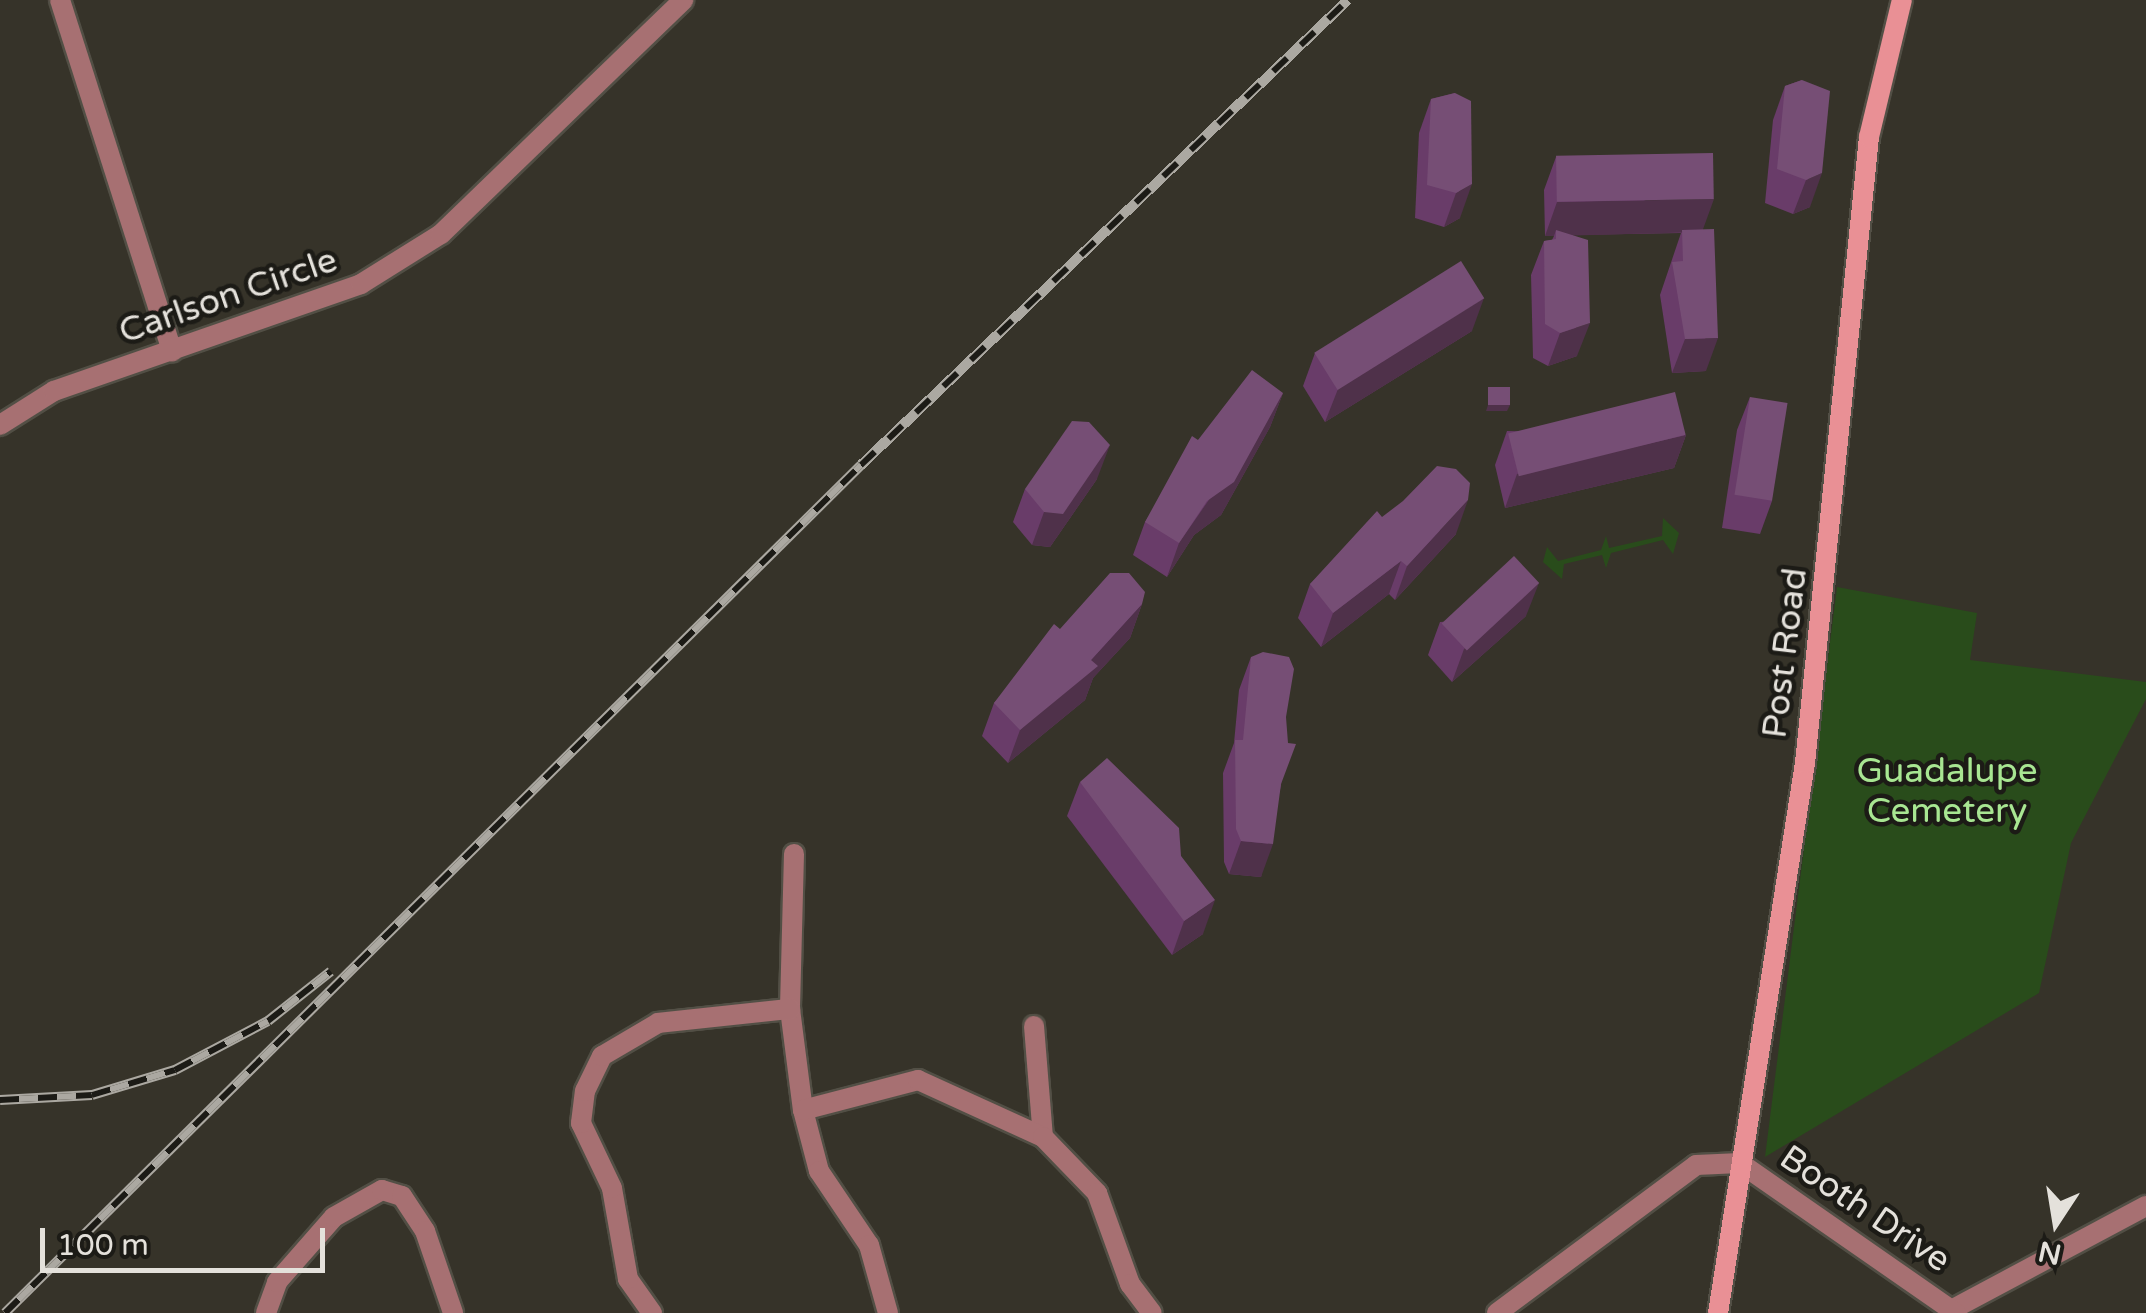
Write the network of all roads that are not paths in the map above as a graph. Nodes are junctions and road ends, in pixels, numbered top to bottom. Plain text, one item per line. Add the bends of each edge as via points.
1 (60, 0) edge
2 (683, 0) edge
3 (1902, 0) edge
4 (172, 352) junction
5 (0, 425) edge
6 (794, 854) dead end
7 (790, 1008) junction
8 (1034, 1026) dead end
9 (803, 1110) junction
10 (1043, 1137) junction
11 (1740, 1163) junction
12 (2146, 1206) edge
13 (1954, 1311) edge
14 (266, 1313) edge
15 (452, 1313) edge
16 (652, 1313) edge
17 (888, 1313) edge
18 (1152, 1313) edge
19 (1497, 1313) edge
20 (1718, 1313) edge

1 - 4 street
2 - 4 street, Carlson Circle via 441,234 362,284
3 - 11 street, Post Road via 1868,137 1805,763
4 - 5 street, Carlson Circle via 54,391
6 - 7 street
7 - 9 street
7 - 16 street via 658,1022 602,1056 584,1090 580,1123 612,1188 628,1278
8 - 10 street
9 - 10 street via 918,1080
9 - 17 street via 819,1171 869,1245
10 - 18 street via 1097,1193 1130,1284
11 - 13 street, Booth Drive
11 - 19 street via 1696,1165
11 - 20 street, Post Road
12 - 13 street, Booth Drive
14 - 15 street via 277,1282 334,1217 382,1190 402,1196 425,1231

